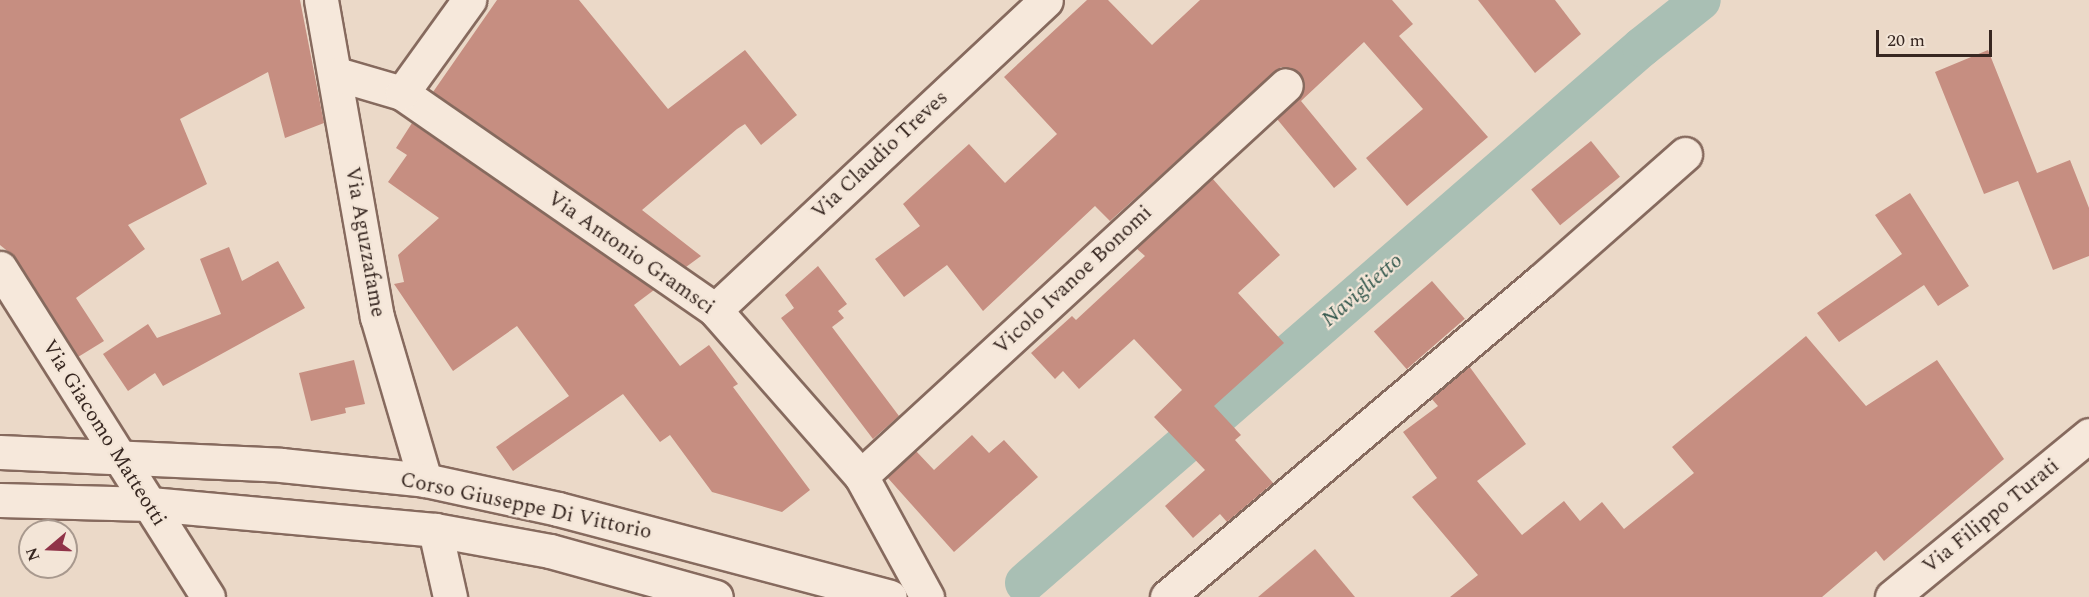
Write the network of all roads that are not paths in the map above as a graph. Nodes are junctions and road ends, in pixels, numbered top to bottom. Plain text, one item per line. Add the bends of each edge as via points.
1 (321, 0) edge
2 (469, 0) edge
3 (1046, 0) edge
4 (337, 74) junction
5 (1286, 85) dead end
6 (402, 93) junction
7 (1685, 154) dead end
8 (0, 268) edge
9 (715, 310) junction
10 (2089, 435) edge
11 (0, 452) edge
12 (119, 456) junction
13 (861, 476) junction
14 (425, 480) junction
15 (0, 500) edge
16 (150, 504) junction
17 (435, 530) junction
18 (208, 597) edge
19 (450, 597) edge
20 (716, 597) edge
21 (890, 597) edge
22 (927, 597) edge
23 (1167, 597) edge
24 (1892, 597) edge

1 - 4 street, Via Aguzzafame
2 - 6 street
3 - 9 street, Via Claudio Treves
4 - 6 street, Via Antonio Gramsci
4 - 14 street, Via Aguzzafame via 377,317
5 - 13 street, Vicolo Ivanoe Bonomi
6 - 9 street, Via Antonio Gramsci
7 - 23 street
8 - 12 street, Via Giacomo Matteotti
9 - 13 street, Via Antonio Gramsci
10 - 24 street, Via Filippo Turati
11 - 12 street, Corso Giuseppe Di Vittorio
12 - 14 street, Corso Giuseppe Di Vittorio via 281,465
12 - 16 street, Via Giacomo Matteotti
13 - 22 street, Via Antonio Gramsci
14 - 21 street, Corso Giuseppe Di Vittorio via 558,509
15 - 16 street, Corso Giuseppe Di Vittorio
16 - 17 street, Corso Giuseppe Di Vittorio
16 - 18 street, Via Giacomo Matteotti
17 - 19 street
17 - 20 street, Corso Giuseppe Di Vittorio via 550,551

